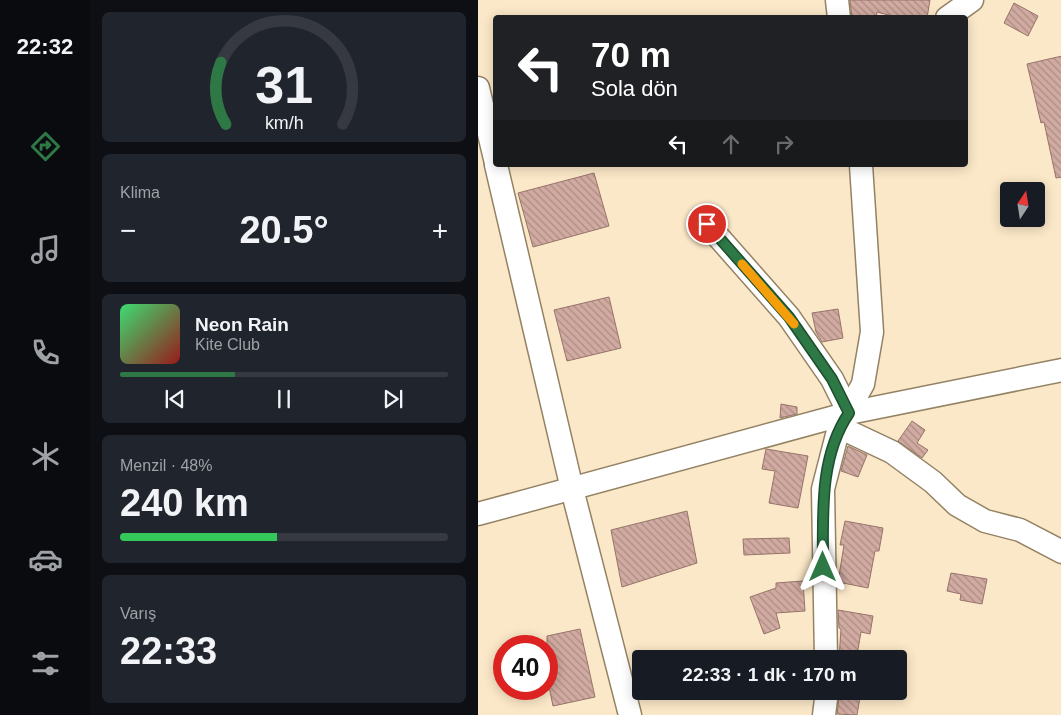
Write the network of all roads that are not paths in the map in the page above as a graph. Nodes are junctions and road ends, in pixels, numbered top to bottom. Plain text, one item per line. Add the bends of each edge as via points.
1 (836, 0) edge
2 (972, 0) edge
3 (838, 15) edge
4 (951, 15) edge
5 (478, 88) edge
6 (493, 151) edge
7 (497, 167) edge
8 (861, 167) edge
9 (707, 224) dead end
10 (1062, 370) edge
11 (844, 420) junction
12 (572, 489) junction
13 (478, 514) edge
14 (1062, 552) edge
15 (826, 650) edge
16 (826, 700) edge
17 (630, 715) edge
18 (824, 715) edge

1 - 3 street
2 - 4 street
5 - 6 street
7 - 12 street
8 - 11 street via 872,332 863,384
9 - 11 street via 789,317 832,379
10 - 11 street
11 - 12 street
11 - 14 street via 933,482 957,505 985,521 1020,530
11 - 15 street via 823,489
12 - 13 street
12 - 17 street
16 - 18 street

